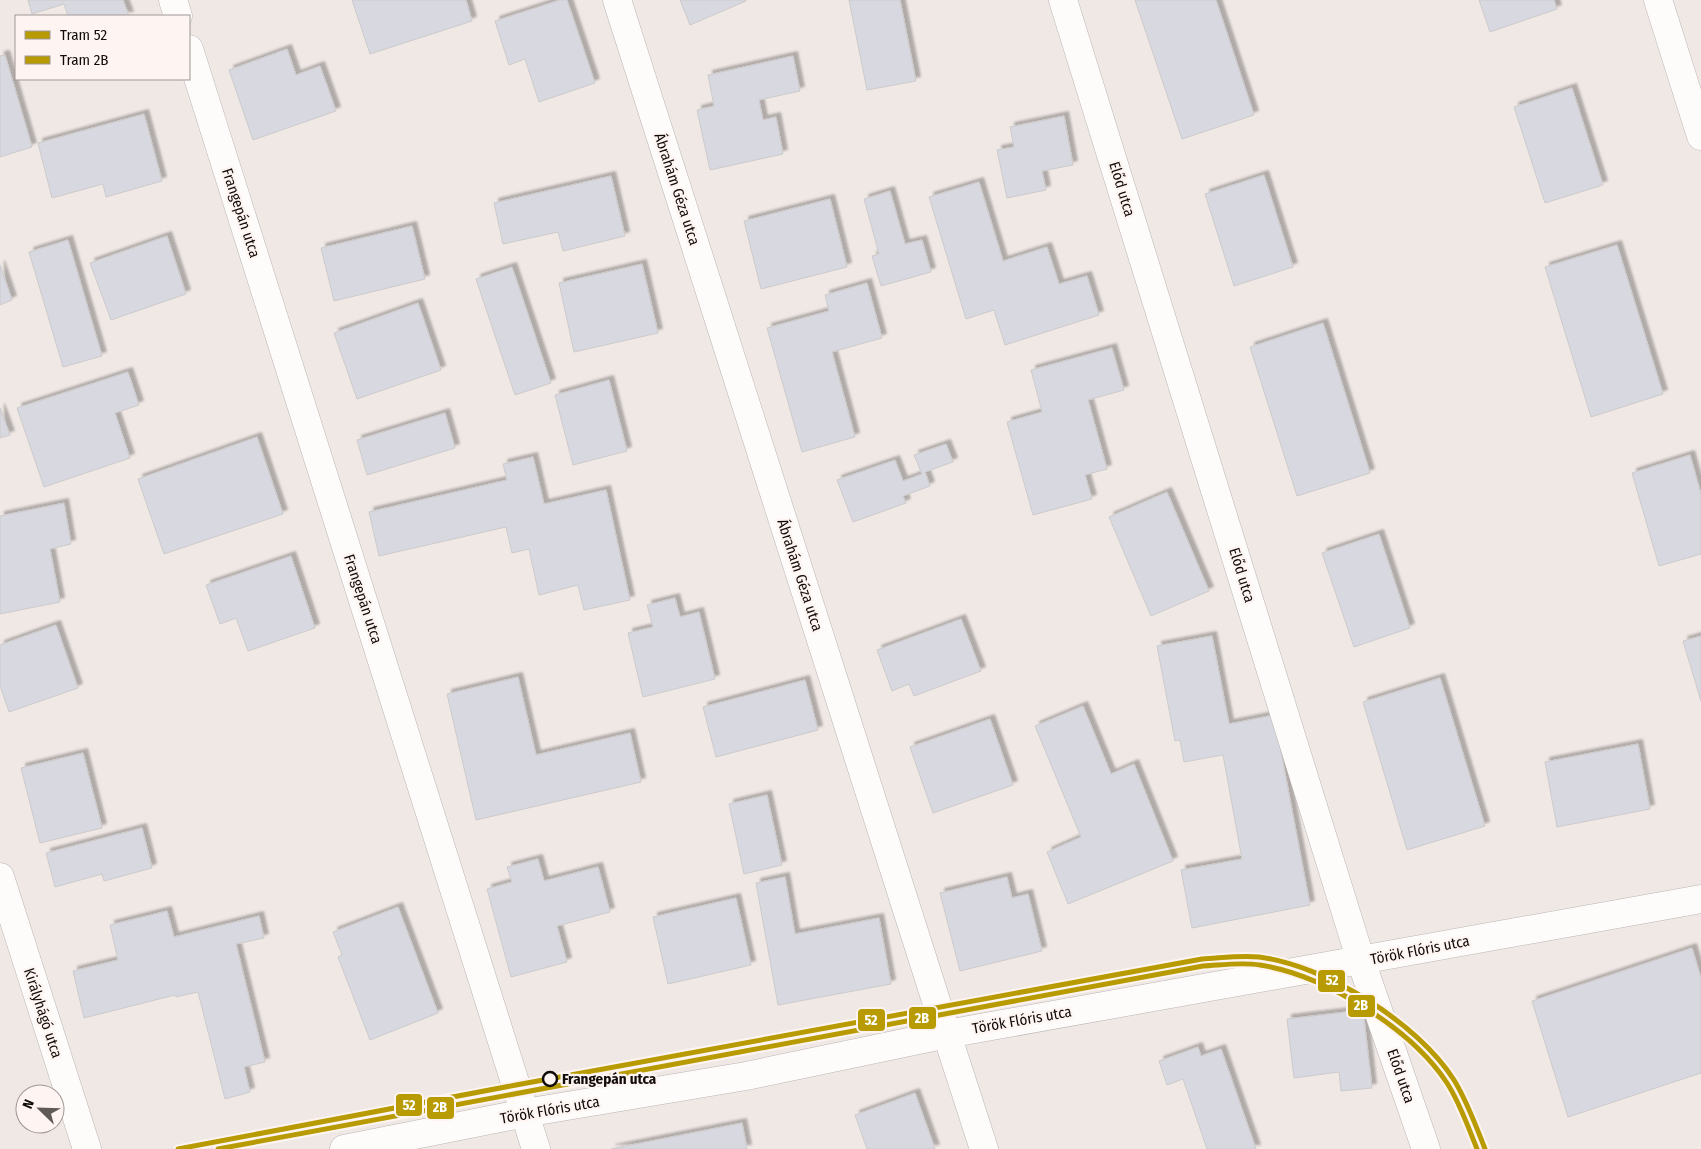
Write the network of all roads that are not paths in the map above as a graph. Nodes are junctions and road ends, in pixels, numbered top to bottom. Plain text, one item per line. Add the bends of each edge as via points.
1 (173, 0) edge
2 (617, 0) edge
3 (1063, 0) edge
4 (1658, 0) edge
5 (178, 15) edge
6 (190, 52) edge
7 (1701, 136) edge
8 (0, 877) edge
9 (1701, 899) edge
10 (1361, 960) junction
11 (947, 1034) junction
12 (525, 1113) junction
13 (87, 1149) edge
14 (344, 1149) edge
15 (536, 1149) edge
16 (984, 1149) edge
17 (1426, 1149) edge

1 - 5 street
2 - 11 street, Ábrahám Géza utca
3 - 10 street, Előd utca
4 - 7 street
6 - 12 street, Frangepán utca
8 - 13 street, Királyhágó utca
9 - 10 street, Török Flóris utca
10 - 11 street, Török Flóris utca
10 - 17 street, Előd utca
11 - 12 street, Török Flóris utca via 746,1076
11 - 16 street, Ábrahám Géza utca
12 - 14 street, Török Flóris utca
12 - 15 street, Frangepán utca

